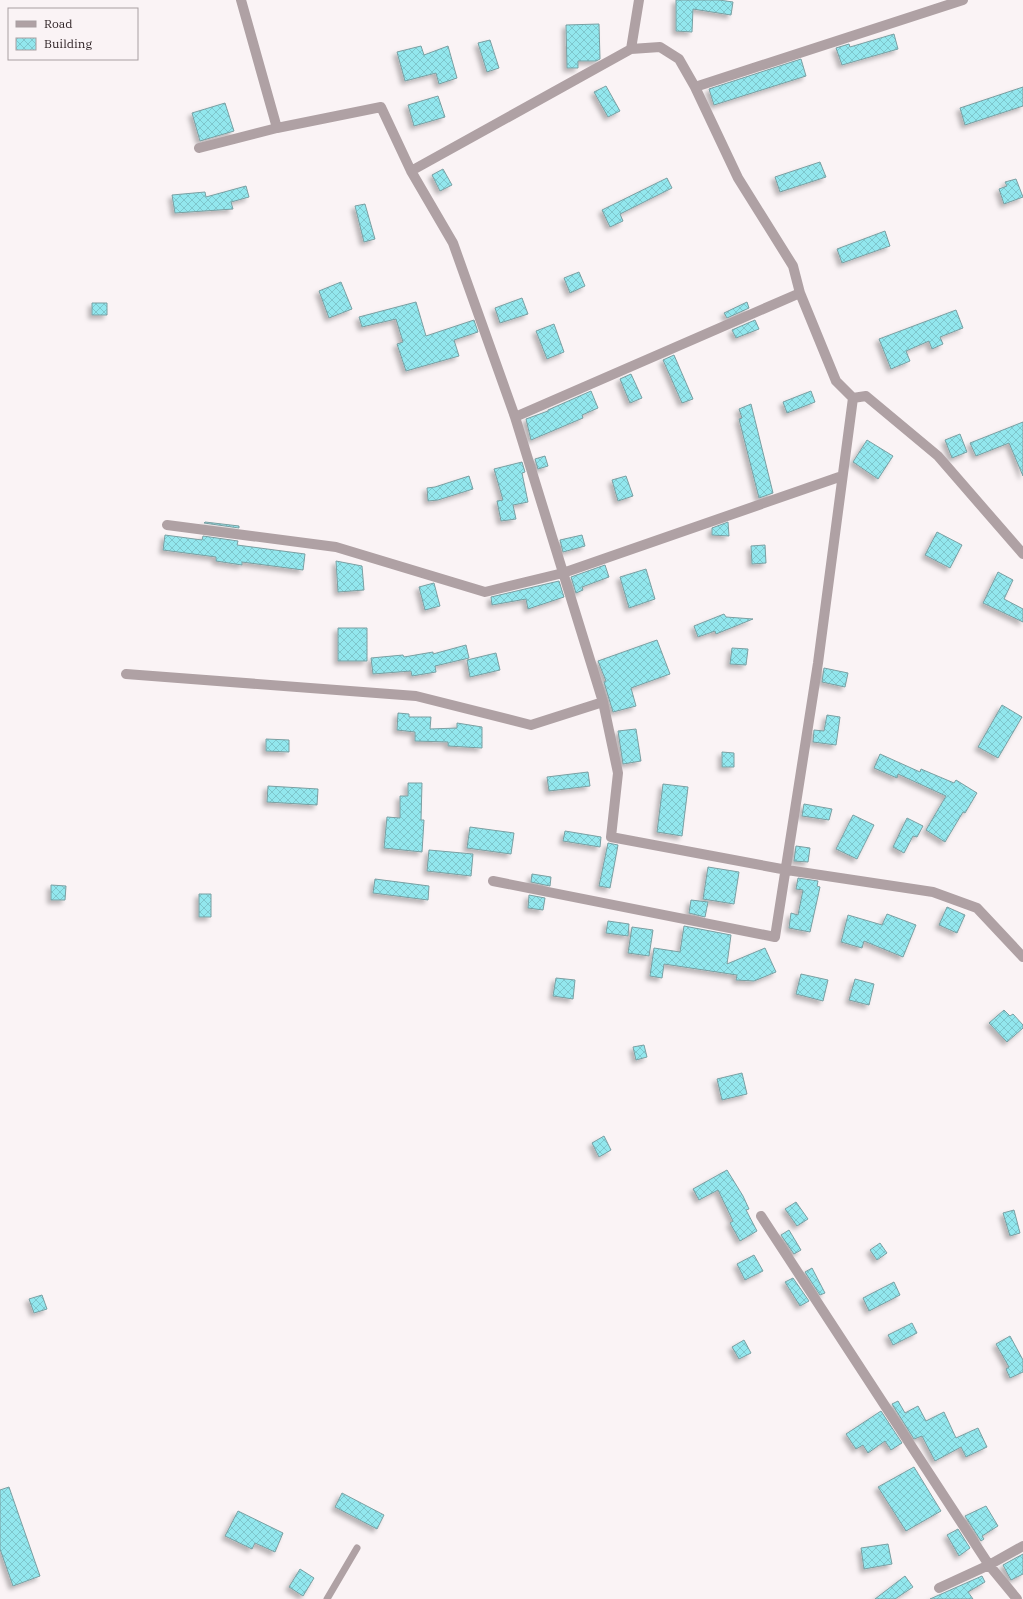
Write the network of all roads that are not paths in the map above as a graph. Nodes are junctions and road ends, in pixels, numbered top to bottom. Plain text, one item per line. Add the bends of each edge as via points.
1 (241, 0) edge
2 (639, 0) edge
3 (964, 0) edge
4 (631, 49) junction
5 (695, 87) junction
6 (277, 128) junction
7 (199, 148) dead end
8 (410, 171) junction
9 (800, 293) junction
10 (853, 398) junction
11 (515, 417) junction
12 (842, 476) junction
13 (167, 525) dead end
14 (1023, 554) edge
15 (563, 573) junction
16 (126, 674) dead end
17 (603, 702) junction
18 (787, 870) junction
19 (493, 881) dead end
20 (1023, 957) edge
21 (761, 1216) dead end
22 (1023, 1546) edge
23 (356, 1548) dead end
24 (989, 1565) junction
25 (939, 1588) dead end
26 (326, 1599) edge
27 (1017, 1599) edge

1 - 6 street
2 - 4 street
3 - 5 street
4 - 5 street via 660,47 679,59
4 - 8 street
5 - 9 street via 738,178 793,266
6 - 7 street
6 - 8 street via 381,107
8 - 11 street via 453,243
9 - 10 street via 836,381
9 - 11 street
10 - 12 street
10 - 14 street via 866,396 938,456
11 - 15 street
12 - 15 street
12 - 18 street via 818,663
13 - 15 street via 336,547 485,592
15 - 17 street
16 - 17 street via 416,696 531,725
17 - 18 street via 618,773 611,837
18 - 19 street via 775,937
18 - 20 street via 933,892 976,908
21 - 24 street
22 - 24 street
23 - 26 lane
24 - 25 street
24 - 27 street

